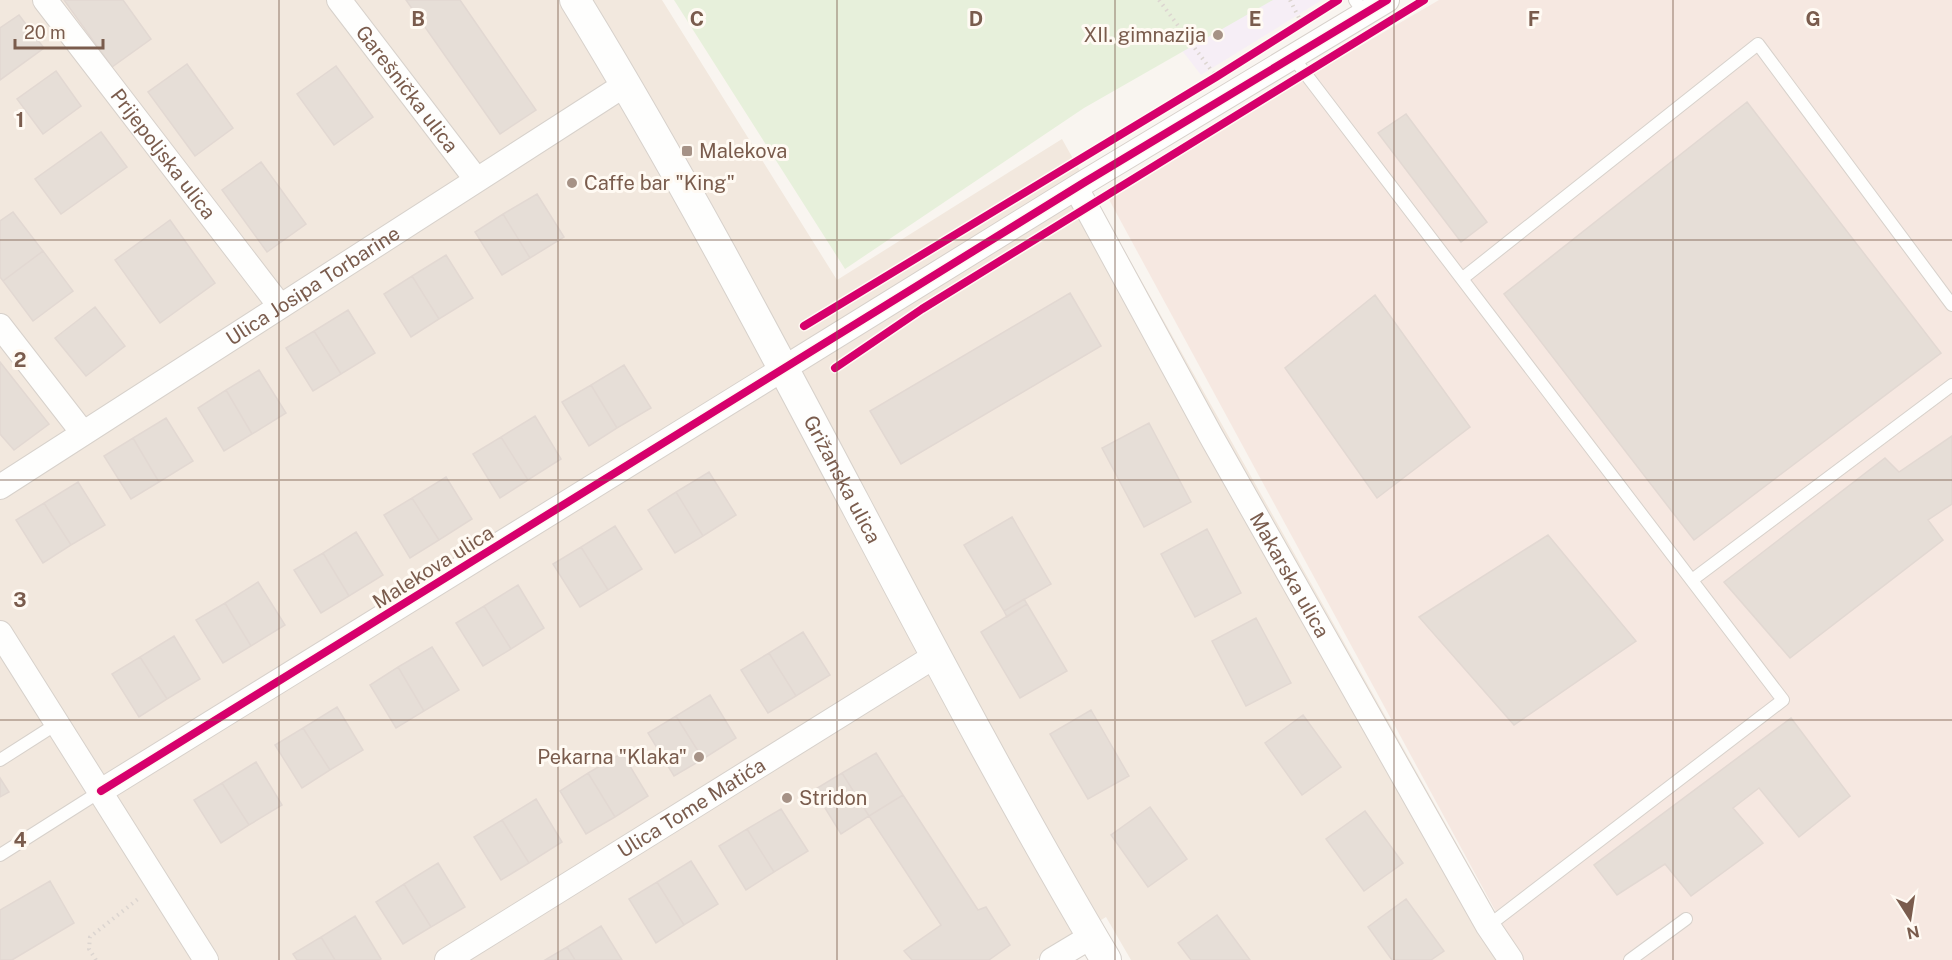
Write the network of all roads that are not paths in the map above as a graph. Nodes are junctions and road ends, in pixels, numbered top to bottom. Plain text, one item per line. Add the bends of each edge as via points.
1 (45, 0) edge
2 (339, 0) edge
3 (575, 0) edge
4 (1387, 0) edge
5 (1360, 7) edge
6 (1292, 56) junction
7 (626, 84) junction
8 (476, 179) junction
9 (1076, 188) junction
10 (1463, 278) junction
11 (1952, 305) edge
12 (280, 306) junction
13 (0, 326) edge
14 (783, 371) junction
15 (1952, 385) edge
16 (83, 433) junction
17 (0, 487) edge
18 (1692, 580) junction
19 (0, 633) edge
20 (935, 656) junction
21 (58, 723) junction
22 (0, 760) edge
23 (101, 791) junction
24 (0, 855) edge
25 (1686, 919) dead end
26 (1488, 926) junction
27 (1099, 948) edge
28 (206, 960) edge
29 (447, 960) edge
30 (1052, 960) edge
31 (1510, 960) edge
32 (1630, 960) edge

1 - 12 street, Prijepoljska ulica
2 - 8 street, Garešnička ulica
3 - 7 street, Grižanska ulica
4 - 5 street, Malekova ulica
5 - 6 street, Malekova ulica
6 - 9 street, Malekova ulica
6 - 10 lane
7 - 8 street, Ulica Josipa Torbarine
7 - 14 street, Grižanska ulica via 713,235
8 - 12 street, Ulica Josipa Torbarine
9 - 14 street, Malekova ulica
9 - 26 street, Makarska ulica via 1211,436
10 - 11 lane via 1758,44
10 - 18 lane
12 - 16 street, Ulica Josipa Torbarine
13 - 16 street
14 - 20 street, Grižanska ulica
14 - 23 street, Malekova ulica
15 - 18 lane
16 - 17 street, Ulica Josipa Torbarine
18 - 26 lane via 1783,700
19 - 21 street
20 - 27 street, Grižanska ulica
20 - 29 street, Ulica Tome Matića
21 - 22 lane
21 - 23 street
23 - 24 lane, Malekova ulica
23 - 28 street
25 - 32 lane
26 - 31 street, Makarska ulica
27 - 30 street

